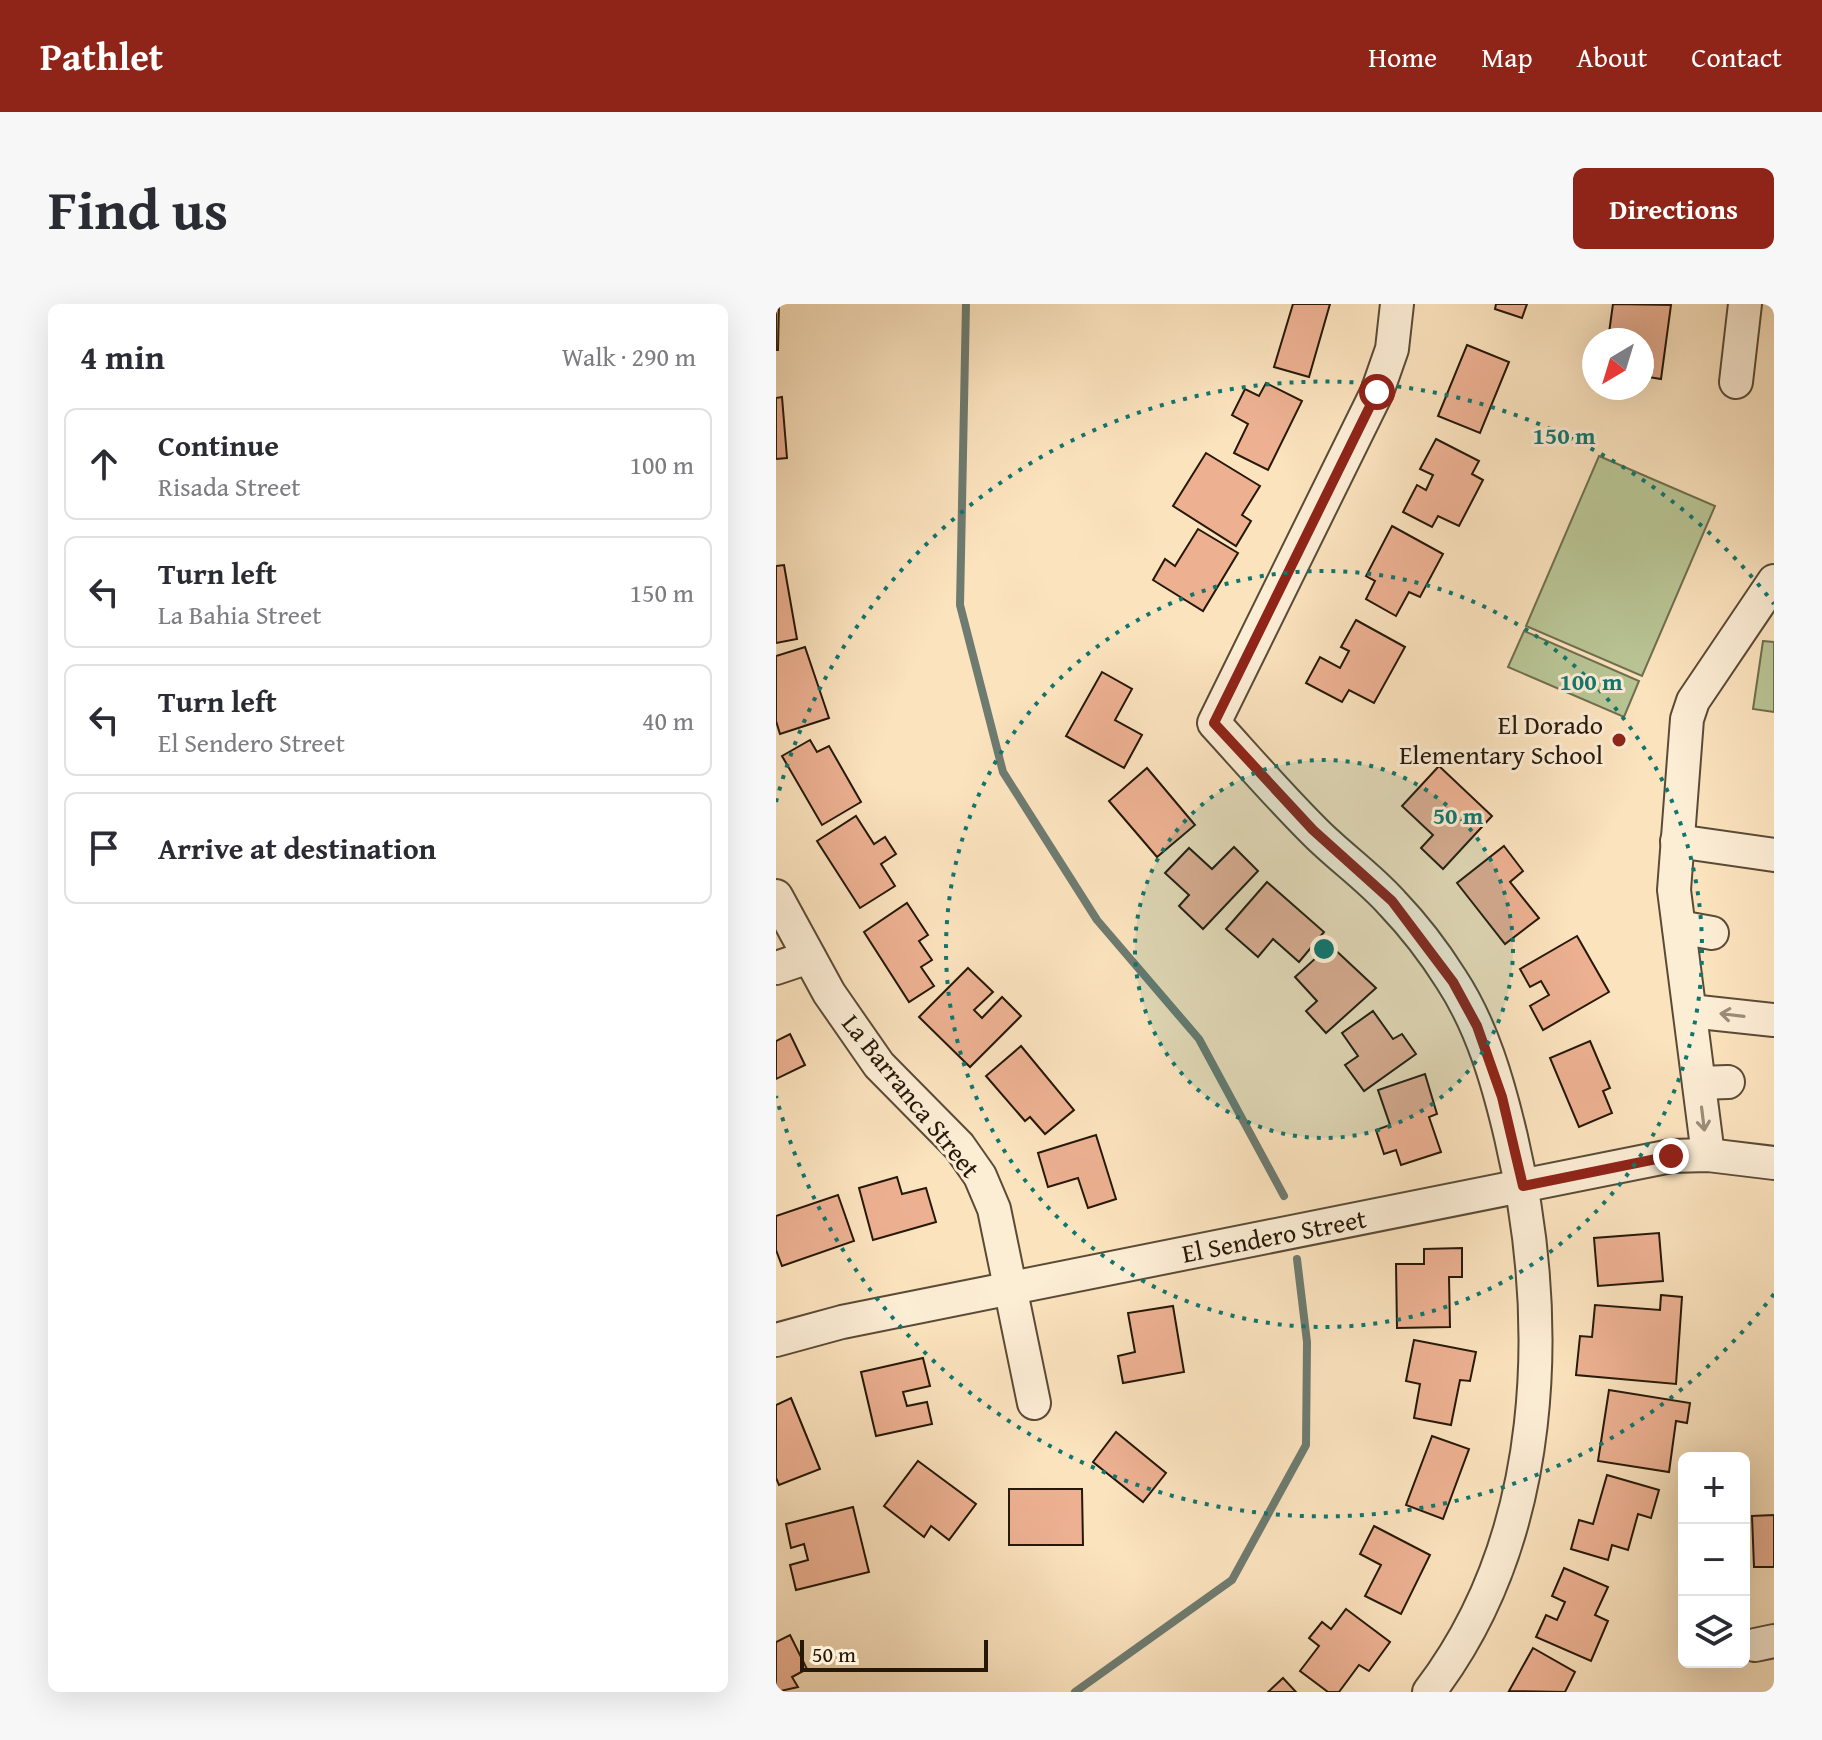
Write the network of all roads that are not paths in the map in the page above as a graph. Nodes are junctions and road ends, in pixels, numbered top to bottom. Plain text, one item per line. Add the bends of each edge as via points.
1 (1397, 304) edge
2 (1745, 304) edge
3 (1736, 382) dead end
4 (1774, 581) edge
5 (1677, 841) junction
6 (1774, 855) edge
7 (776, 896) edge
8 (1679, 927) junction
9 (1712, 933) dead end
10 (809, 957) junction
11 (776, 968) edge
12 (1690, 1011) junction
13 (1774, 1020) edge
14 (1708, 1155) junction
15 (1774, 1163) edge
16 (1523, 1186) junction
17 (1010, 1289) junction
18 (776, 1340) edge
19 (1034, 1403) dead end
20 (1429, 1692) edge

1 - 16 street via 1392,349 1377,392 1214,723 1313,830 1392,901 1453,982 1477,1026 1502,1097
2 - 3 street
4 - 5 street via 1693,701
5 - 6 street
5 - 8 street via 1674,890
7 - 10 street, La Barranca Street
8 - 9 street
8 - 12 street
10 - 11 street
10 - 17 street, La Barranca Street via 879,1065 959,1146 980,1176 994,1209
13 -> 12 street
12 -> 14 street via 1713,1082
14 - 15 street, El Sendero Street
14 - 16 street, El Sendero Street via 1671,1156
16 - 17 street, El Sendero Street
16 - 20 street via 1538,1331 1525,1467 1486,1593
17 - 18 street, El Sendero Street
17 - 19 street, La Barranca Street

